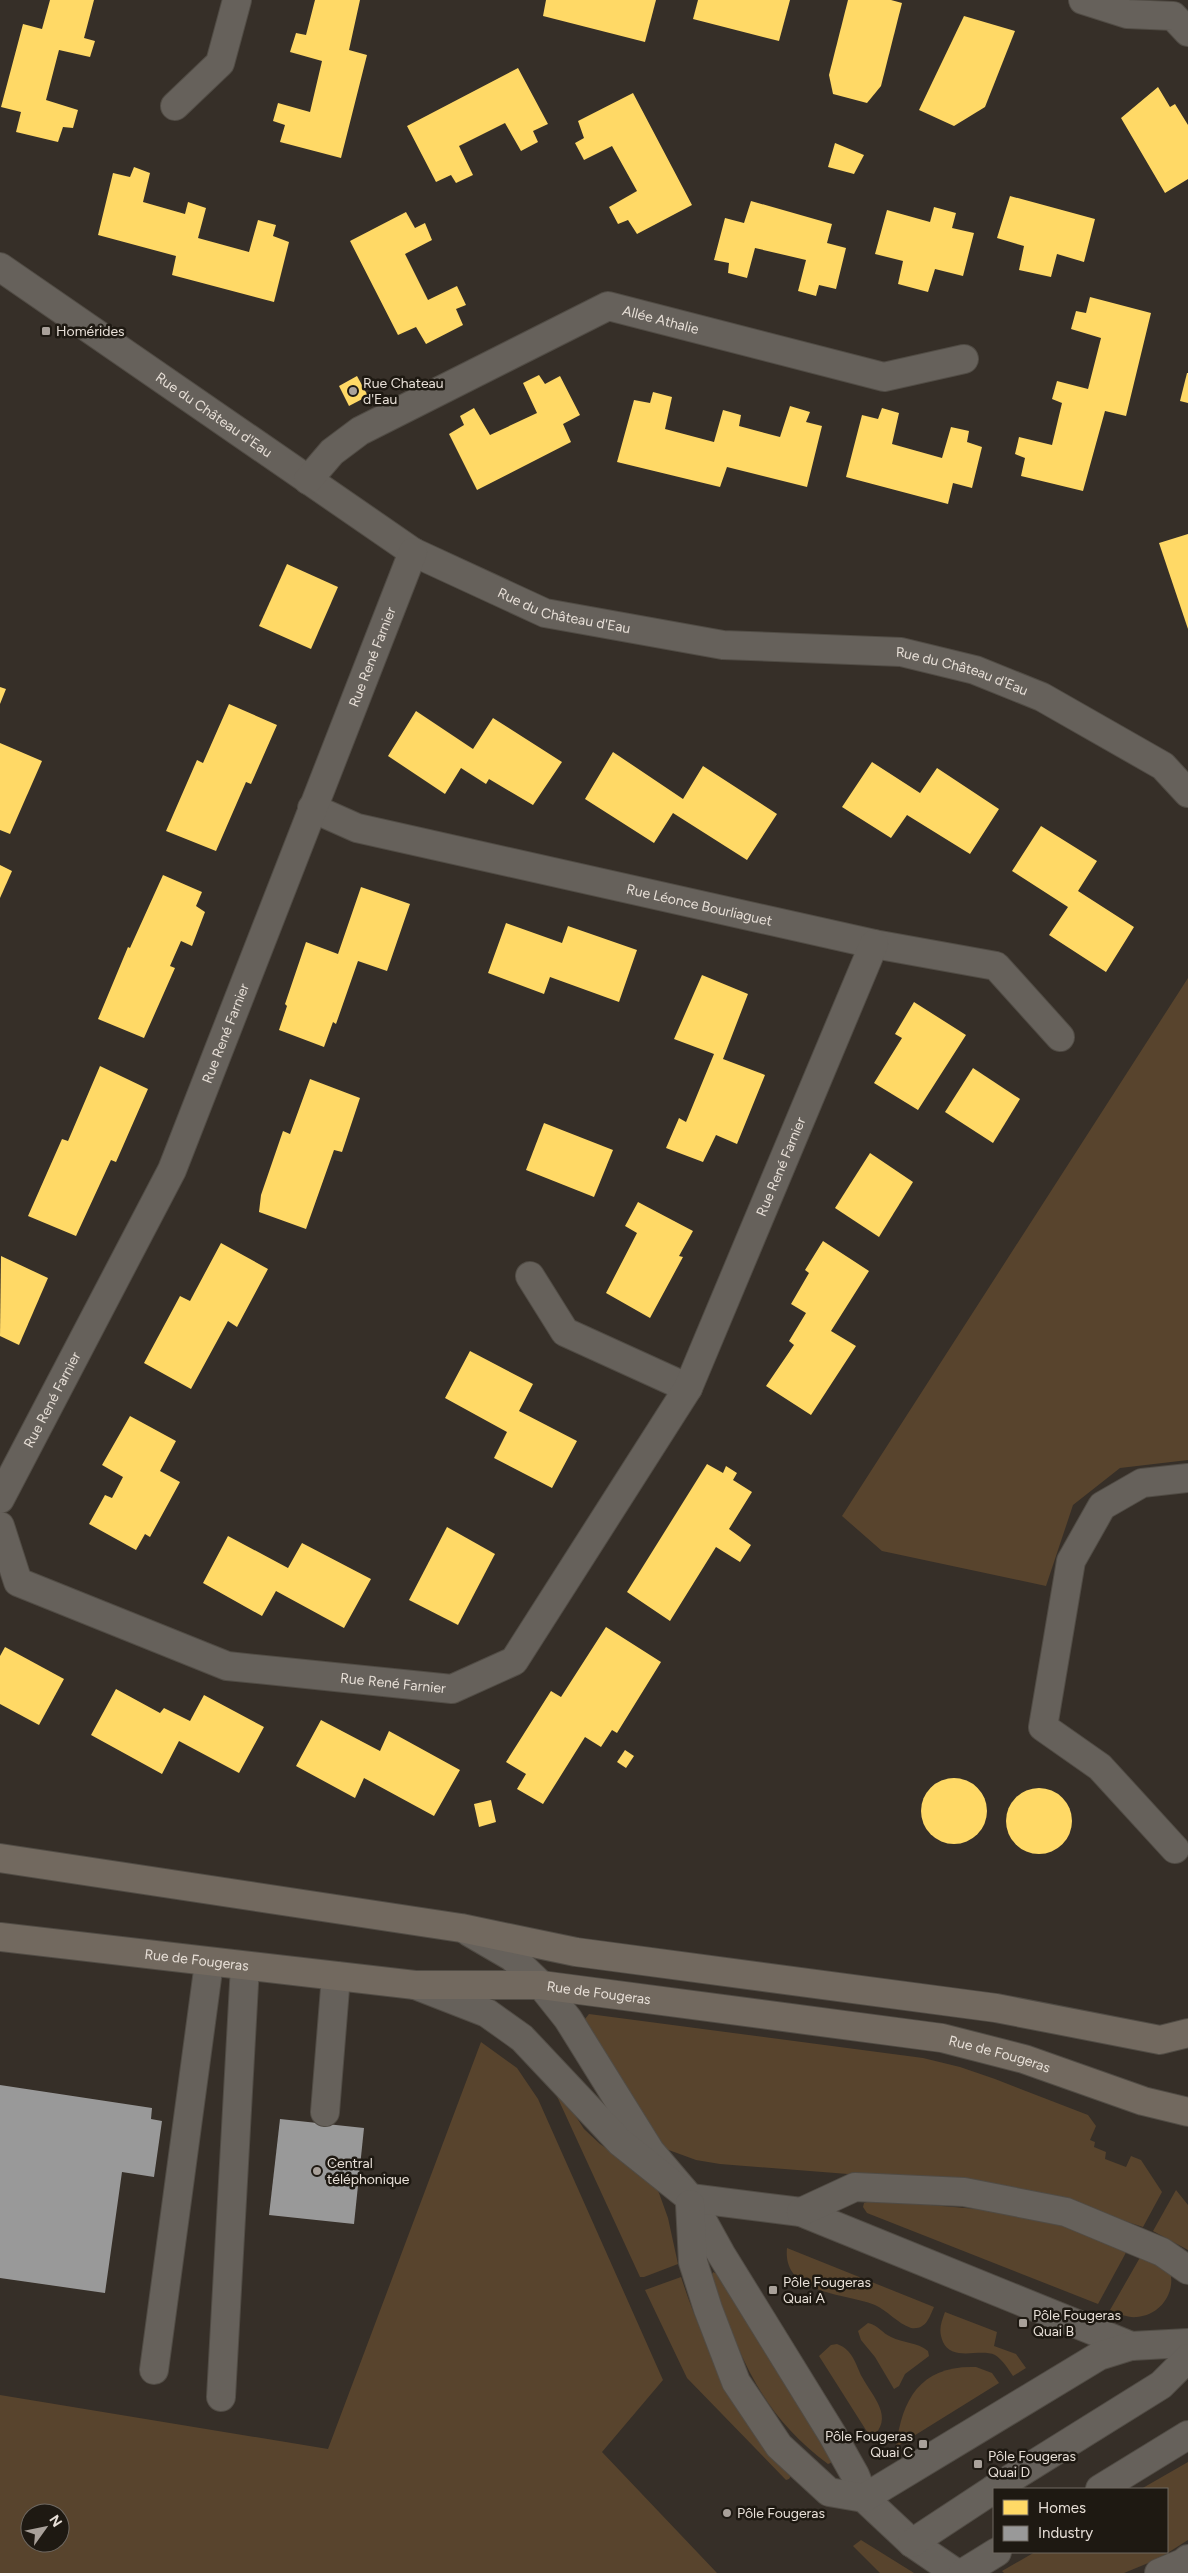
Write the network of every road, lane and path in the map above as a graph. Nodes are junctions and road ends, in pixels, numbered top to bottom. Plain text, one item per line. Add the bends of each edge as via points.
1 (237, 0) edge
2 (1083, 0) edge
3 (1178, 16) edge
4 (175, 106) dead end
5 (0, 267) edge
6 (964, 359) dead end
7 (308, 480) junction
8 (413, 552) junction
9 (1188, 793) edge
10 (312, 808) junction
11 (874, 944) junction
12 (1060, 1037) dead end
13 (530, 1276) dead end
14 (688, 1388) junction
15 (1188, 1478) edge
16 (0, 1500) edge
17 (0, 1526) edge
18 (1175, 1849) dead end
19 (0, 1858) edge
20 (461, 1928) junction
21 (0, 1938) edge
22 (209, 1962) junction
23 (245, 1966) junction
24 (336, 1976) junction
25 (415, 1985) junction
26 (541, 1985) junction
27 (1188, 2033) edge
28 (325, 2112) dead end
29 (1188, 2112) edge
30 (690, 2198) junction
31 (801, 2212) junction
32 (1188, 2270) edge
33 (1188, 2343) edge
34 (1131, 2346) junction
35 (1188, 2358) edge
36 (154, 2370) dead end
37 (221, 2397) dead end
38 (1188, 2435) edge
39 (996, 2488) edge
40 (1102, 2488) edge
41 (993, 2490) edge
42 (864, 2498) junction
43 (912, 2544) junction
44 (995, 2553) edge
45 (1188, 2559) edge
46 (956, 2573) edge
47 (962, 2573) edge
48 (1159, 2573) edge

1 - 4 street via 220,63
2 - 3 street via 1127,14
5 - 7 street, Rue du Château d'Eau
6 - 7 street, Allée Athalie via 884,377 608,306 360,431 332,452
7 - 8 street, Rue du Château d'Eau
8 - 9 street, Rue du Château d'Eau via 545,613 723,645 901,652 975,670 1042,697 1163,766
8 - 10 street, Rue René Farnier
10 - 11 street, Rue Léonce Bourliaguet via 357,828
10 - 16 street, Rue René Farnier via 172,1170
11 - 12 street, Rue Léonce Bourliaguet via 996,966
11 - 14 street, Rue René Farnier
13 - 14 street via 565,1332
14 - 17 street, Rue René Farnier via 514,1661 452,1688 227,1666 18,1582
15 - 18 street via 1142,1483 1102,1506 1071,1561 1043,1727 1100,1767
19 - 20 main road
20 - 26 street via 512,1957
20 - 27 main road via 576,1952 996,2008 1160,2040
21 - 22 main road, Rue de Fougeras
22 - 23 main road, Rue de Fougeras
22 - 36 street
23 - 24 main road, Rue de Fougeras
23 - 37 street
24 - 25 main road, Rue de Fougeras
24 - 28 street
25 - 26 main road, Rue de Fougeras
25 - 30 street via 487,2013 522,2038 620,2142
26 - 29 main road, Rue de Fougeras via 942,2038 1024,2059 1143,2101
26 - 30 street via 568,2019 650,2150
30 - 31 street
30 - 42 street via 832,2434
30 - 42 street via 693,2262 736,2382 779,2446 828,2492
31 - 32 street via 855,2187 964,2192 1066,2212 1155,2248
31 - 34 street
33 - 34 street
34 - 42 street via 1099,2356
35 - 39 street via 1162,2386
38 - 40 street
41 - 43 street
42 - 43 street
43 - 46 street
44 - 47 street
45 - 48 street

